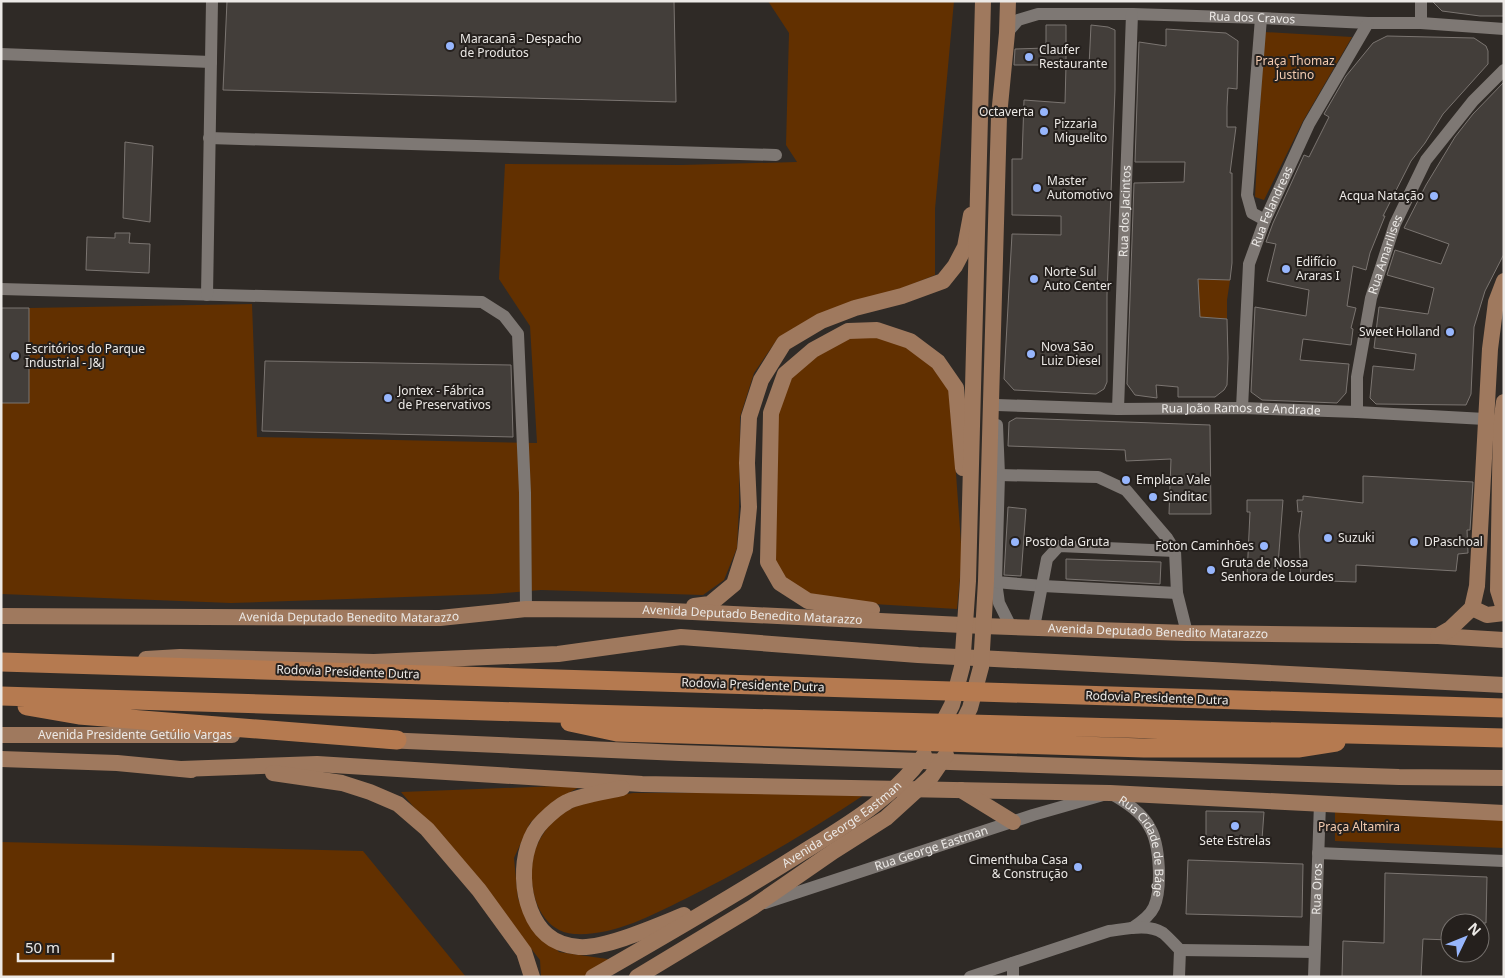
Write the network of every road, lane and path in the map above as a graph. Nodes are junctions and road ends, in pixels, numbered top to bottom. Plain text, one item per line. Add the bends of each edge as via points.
1 (212, 1) edge
2 (983, 1) edge
3 (1008, 1) edge
4 (1422, 1) edge
5 (1132, 14) junction
6 (1261, 18) junction
7 (1368, 23) junction
8 (1421, 23) junction
9 (1504, 29) edge
10 (1007, 34) junction
11 (1, 54) edge
12 (211, 62) junction
13 (1504, 70) edge
14 (999, 116) junction
15 (209, 138) junction
16 (776, 155) dead end
17 (980, 164) junction
18 (1265, 220) junction
19 (1504, 281) edge
20 (1, 289) edge
21 (207, 295) junction
22 (1504, 402) edge
23 (997, 405) junction
24 (1242, 408) junction
25 (1118, 409) junction
26 (1357, 412) junction
27 (1485, 419) junction
28 (999, 475) junction
29 (1502, 487) edge
30 (1175, 550) junction
31 (970, 554) junction
32 (991, 581) junction
33 (1043, 586) junction
34 (1177, 592) junction
35 (1501, 592) edge
36 (1472, 608) junction
37 (1504, 609) edge
38 (526, 610) junction
39 (652, 610) junction
40 (1504, 613) edge
41 (1, 616) edge
42 (983, 626) junction
43 (1011, 627) junction
44 (1034, 627) junction
45 (1187, 633) junction
46 (1438, 636) junction
47 (1504, 640) edge
48 (1, 662) edge
49 (64, 663) junction
50 (1504, 685) edge
51 (1, 696) edge
52 (1, 702) edge
53 (1504, 708) edge
54 (1, 735) edge
55 (1504, 738) edge
56 (397, 740) junction
57 (1, 759) edge
58 (182, 770) junction
59 (1504, 778) edge
60 (642, 784) junction
61 (961, 790) junction
62 (1110, 793) junction
63 (1320, 803) junction
64 (1504, 813) edge
65 (1013, 822) junction
66 (830, 844) junction
67 (1318, 853) junction
68 (1504, 861) edge
69 (746, 888) junction
70 (753, 907) junction
71 (1132, 928) junction
72 (1180, 950) junction
73 (1314, 952) junction
74 (1013, 963) junction
75 (532, 977) edge
76 (594, 977) edge
77 (637, 977) edge
78 (970, 977) edge
79 (1013, 977) edge
80 (1179, 977) edge
81 (1314, 977) edge

1 - 12 street
2 - 17 main road
3 - 10 main road, Avenida George Eastman
4 - 8 street
5 - 6 street, Rua dos Cravos
5 - 10 street, Rua dos Cravos via 1038,14 1018,20
5 - 25 street, Rua dos Jacintos
6 - 7 street, Rua dos Cravos
6 - 18 street via 1247,195 1252,213
7 - 8 street, Rua dos Cravos
7 - 18 street, Rua Felandreas via 1309,124
8 - 9 street, Rua dos Cravos
10 - 14 main road, Avenida George Eastman
11 - 12 street
12 - 15 street
13 - 26 street, Rua Amarilises via 1473,101 1426,160 1395,224 1371,298 1357,376
14 - 23 street via 1001,238
14 - 32 main road, Avenida George Eastman
15 - 16 street
15 - 21 street
17 - 31 main road
17 - 39 main road via 965,247 943,281 821,321 784,343 761,380 749,417 749,507 744,550 734,584 710,604
18 - 24 street, Rua Felandreas via 1248,264
19 - 27 main road via 1496,302 1492,328
20 - 21 street
21 - 38 street via 482,302 504,316 518,334 526,493
22 - 29 main road via 1501,423
23 - 25 street, Rua João Ramos de Andrade
23 - 28 street
24 - 25 street, Rua João Ramos de Andrade
24 - 26 street, Rua João Ramos de Andrade
26 - 27 street, Rua João Ramos de Andrade
27 - 36 main road via 1477,586
28 - 30 street via 1098,477 1126,490
28 - 32 street
29 - 35 main road
30 - 33 street via 1059,546 1047,559
30 - 34 street
31 - 42 main road via 956,388 938,362 910,340 877,330 848,331 813,350 786,374 771,413 768,562 780,583 808,601 855,609 934,615
31 - 66 main road, Avenida George Eastman via 962,667 952,705 932,743 914,768
32 - 33 street
32 - 43 street
32 - 66 main road, Avenida George Eastman via 980,667 970,708 951,748 931,777 886,818
33 - 34 street
33 - 44 street
34 - 45 street
35 - 37 main road
36 - 40 main road via 1487,615
36 - 46 main road
38 - 39 main road, Avenida Deputado Benedito Matarazzo
38 - 41 main road, Avenida Deputado Benedito Matarazzo via 440,618
39 - 42 main road, Avenida Deputado Benedito Matarazzo
42 - 43 main road, Avenida Deputado Benedito Matarazzo
43 - 44 main road, Avenida Deputado Benedito Matarazzo
44 - 45 main road, Avenida Deputado Benedito Matarazzo
45 - 46 main road, Avenida Deputado Benedito Matarazzo
46 - 47 main road, Avenida Deputado Benedito Matarazzo
48 - 49 highway, Rodovia Presidente Dutra
49 - 50 main road, Rodovia Presidente Dutra via 180,657 374,662 558,654 681,637 918,655
49 - 53 highway, Rodovia Presidente Dutra
51 - 55 highway
52 - 56 highway via 79,715
54 - 56 main road, Avenida Presidente Getúlio Vargas via 270,735
56 - 59 main road via 700,754
57 - 58 main road
58 - 60 main road via 317,764
58 - 75 main road via 269,772 342,783 398,804 427,829 479,890 524,952
60 - 61 main road
60 - 69 main road via 568,800 532,834 524,866 524,887 529,906 546,934 566,945 592,946 644,931
61 - 62 main road
61 - 65 main road
62 - 63 main road
62 - 65 street, Rua George Eastman
62 - 71 street, Rua Cidade de Báge via 1142,817 1156,842 1159,868 1157,898 1151,912
63 - 64 main road
63 - 67 street, Rua Oros
65 - 70 street, Rua George Eastman
66 - 69 main road, Avenida George Eastman
66 - 70 main road, Avenida George Eastman
67 - 68 street
67 - 73 street, Rua Oros
69 - 76 main road, Avenida George Eastman
70 - 77 main road, Avenida George Eastman
71 - 72 street via 1161,932
71 - 74 street via 1109,931
72 - 73 street
72 - 80 street
73 - 81 street, Rua Oros
74 - 78 street
74 - 79 street

